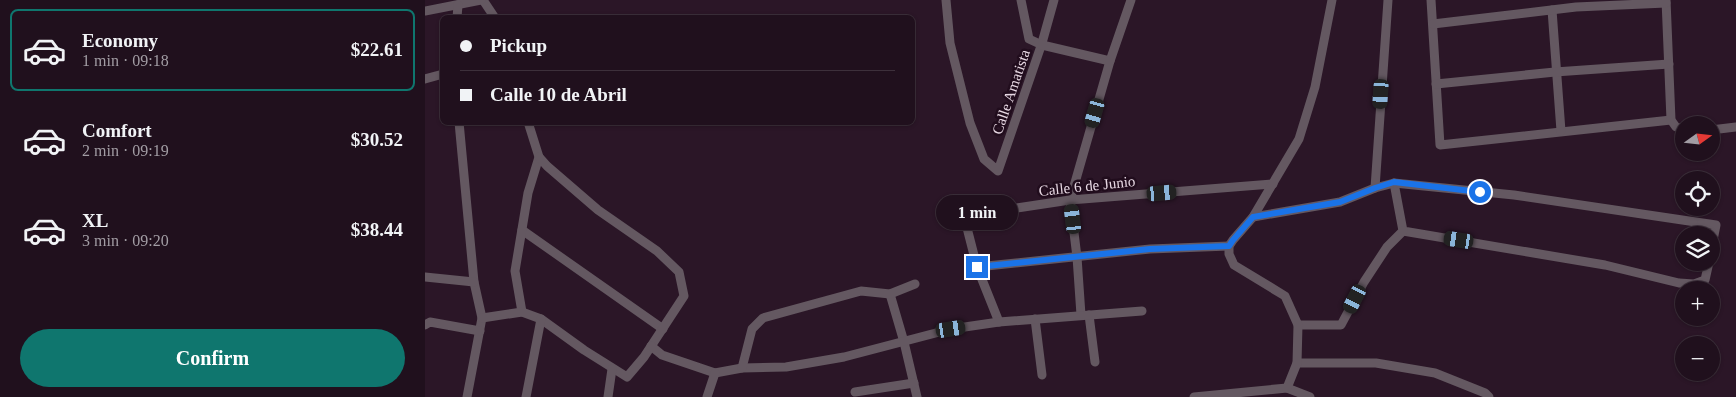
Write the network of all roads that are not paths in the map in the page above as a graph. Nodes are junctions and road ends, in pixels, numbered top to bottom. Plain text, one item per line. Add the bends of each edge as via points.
1 (482, 0) edge
2 (946, 0) edge
3 (1021, 0) edge
4 (1054, 0) edge
5 (1131, 0) edge
6 (1332, 0) edge
7 (1388, 0) edge
8 (1431, 0) edge
9 (1666, 2) edge
10 (1576, 4) edge
11 (458, 5) junction
12 (425, 10) edge
13 (1551, 10) junction
14 (457, 15) edge
15 (493, 15) edge
16 (1433, 24) junction
17 (1042, 45) junction
18 (1110, 61) junction
19 (1669, 64) junction
20 (1555, 72) junction
21 (440, 75) edge
22 (425, 79) edge
23 (1436, 84) junction
24 (1671, 120) junction
25 (459, 125) edge
26 (529, 125) edge
27 (1675, 125) edge
28 (1736, 126) edge
29 (1720, 129) edge
30 (1561, 131) junction
31 (539, 157) junction
32 (1394, 182) junction
33 (1273, 184) junction
34 (1375, 188) junction
35 (1071, 200) junction
36 (1253, 217) junction
37 (1716, 226) edge
38 (521, 230) junction
39 (1403, 231) junction
40 (1229, 246) junction
41 (1077, 257) junction
42 (977, 267) junction
43 (1707, 271) edge
44 (425, 277) edge
45 (474, 282) junction
46 (915, 284) dead end
47 (890, 294) junction
48 (1142, 311) dead end
49 (522, 312) junction
50 (1086, 315) junction
51 (482, 318) junction
52 (541, 319) junction
53 (1035, 319) junction
54 (999, 322) junction
55 (425, 325) edge
56 (1298, 325) junction
57 (663, 329) junction
58 (481, 331) junction
59 (904, 342) junction
60 (651, 346) junction
61 (1095, 362) dead end
62 (1297, 363) junction
63 (742, 368) junction
64 (612, 369) junction
65 (715, 373) junction
66 (1042, 375) dead end
67 (914, 383) junction
68 (1287, 388) junction
69 (855, 392) dead end
70 (467, 397) edge
71 (526, 397) edge
72 (608, 397) edge
73 (707, 397) edge
74 (917, 397) edge
75 (1194, 397) edge
76 (1310, 397) edge
77 (1489, 397) edge

1 - 11 street
1 - 15 street
2 - 17 street, Calle Amatista via 950,43 971,123 984,159 998,171
3 - 17 street, Calle Amatista via 1029,39
4 - 17 street
5 - 18 street
6 - 33 street via 1315,87 1299,139
7 - 34 street
8 - 16 street
9 - 10 street
9 - 19 street
10 - 13 street
11 - 12 street
11 - 14 street
13 - 16 street
13 - 20 street
16 - 23 street
17 - 18 street
18 - 35 street
19 - 20 street
19 - 24 street
20 - 23 street
20 - 30 street
21 - 22 street
23 - 30 street via 1440,145
24 - 27 street
24 - 30 street
25 - 45 street
26 - 31 street
28 - 29 street
31 - 38 street
31 - 57 street via 598,210 657,251 679,272 684,296
32 - 34 street
32 - 37 street via 1514,195
32 - 39 street
33 - 35 street, Calle 6 de Junio
33 - 36 street
34 - 36 street via 1340,202
35 - 41 street
35 - 42 street, Calle 6 de Junio via 964,216
36 - 40 street
38 - 49 street via 515,271
38 - 57 street
39 - 43 street via 1605,265 1679,282 1695,284 1705,280
39 - 56 street via 1382,254 1341,325
40 - 41 street via 1150,249
40 - 56 street via 1234,265 1285,296
41 - 42 street
41 - 50 street
42 - 54 street
44 - 45 street
45 - 51 street
46 - 47 street
47 - 59 street
47 - 63 street via 861,291 763,318 752,329
48 - 50 street
49 - 51 street
49 - 52 street
50 - 53 street
50 - 61 street
51 - 58 street
52 - 64 street
52 - 71 street
53 - 54 street
53 - 66 street
54 - 59 street via 951,329
55 - 58 street via 430,322
56 - 62 street
57 - 60 street
58 - 70 street
59 - 63 street via 786,367
59 - 67 street
60 - 64 street via 627,377
60 - 65 street via 661,355
62 - 68 street
62 - 77 street via 1377,363 1435,373
63 - 65 street
64 - 72 street
65 - 73 street
67 - 69 street
67 - 74 street
68 - 75 street
68 - 76 street

